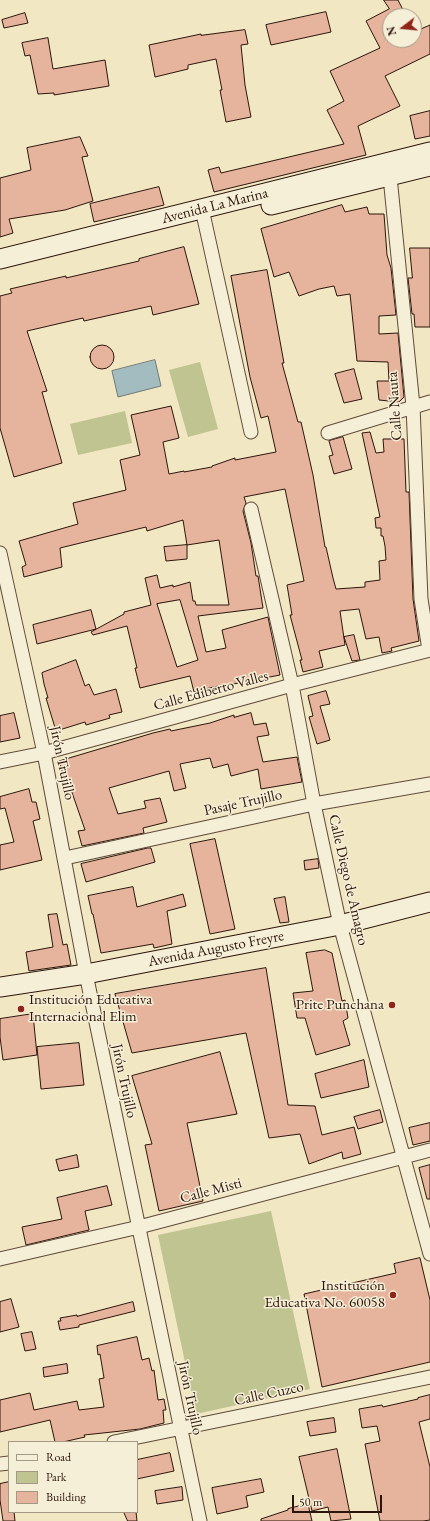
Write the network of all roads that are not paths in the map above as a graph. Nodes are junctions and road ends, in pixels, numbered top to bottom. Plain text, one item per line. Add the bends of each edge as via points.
1 (430, 152) edge
2 (430, 166) edge
3 (389, 168) junction
4 (204, 215) junction
5 (0, 259) edge
6 (0, 272) edge
7 (430, 402) edge
8 (413, 406) junction
9 (251, 432) dead end
10 (328, 433) dead end
11 (251, 509) dead end
12 (424, 528) edge
13 (0, 553) edge
14 (429, 650) edge
15 (292, 685) junction
16 (44, 753) junction
17 (0, 762) edge
18 (430, 784) edge
19 (314, 804) junction
20 (65, 858) junction
21 (430, 902) edge
22 (340, 925) junction
23 (86, 974) junction
24 (0, 987) edge
25 (430, 1150) edge
26 (403, 1157) junction
27 (139, 1226) junction
28 (430, 1254) edge
29 (0, 1259) edge
30 (430, 1377) edge
31 (180, 1429) junction
32 (119, 1441) edge
33 (200, 1521) edge

1 - 3 main road, Avenida La Marina
2 - 3 main road, Avenida La Marina
3 - 4 main road, Avenida La Marina
3 - 8 street, Calle Nauta
4 - 5 main road, Avenida La Marina
4 - 6 main road, Avenida La Marina
4 - 9 street
7 - 8 street
8 - 10 street
8 - 12 street, Calle Nauta
11 - 15 street, Calle Diego de Amagro
12 - 14 street, Calle Nauta via 421,599
13 - 16 street, Jirón Trujillo
14 - 15 street, Calle Ediberto Valles
15 - 16 street, Calle Ediberto Valles
15 - 19 street, Calle Diego de Amagro
16 - 17 street, Calle Ediberto Valles
16 - 20 street, Jirón Trujillo
18 - 19 street, Pasaje Trujillo
19 - 20 street, Pasaje Trujillo
19 - 22 street, Calle Diego de Amagro
20 - 23 street, Jirón Trujillo
21 - 22 main road, Avenida Augusto Freyre
22 - 23 main road, Avenida Augusto Freyre
22 - 26 street, Calle Diego de Amagro
23 - 24 main road, Avenida Augusto Freyre
23 - 27 street, Jirón Trujillo
25 - 26 street, Calle Misti
26 - 27 street, Calle Misti
26 - 28 street, Calle Diego de Amagro
27 - 29 street, Calle Misti
27 - 31 street, Jirón Trujillo
30 - 31 street, Calle Cuzco
31 - 32 street, Calle Cuzco
31 - 33 street, Jirón Trujillo

